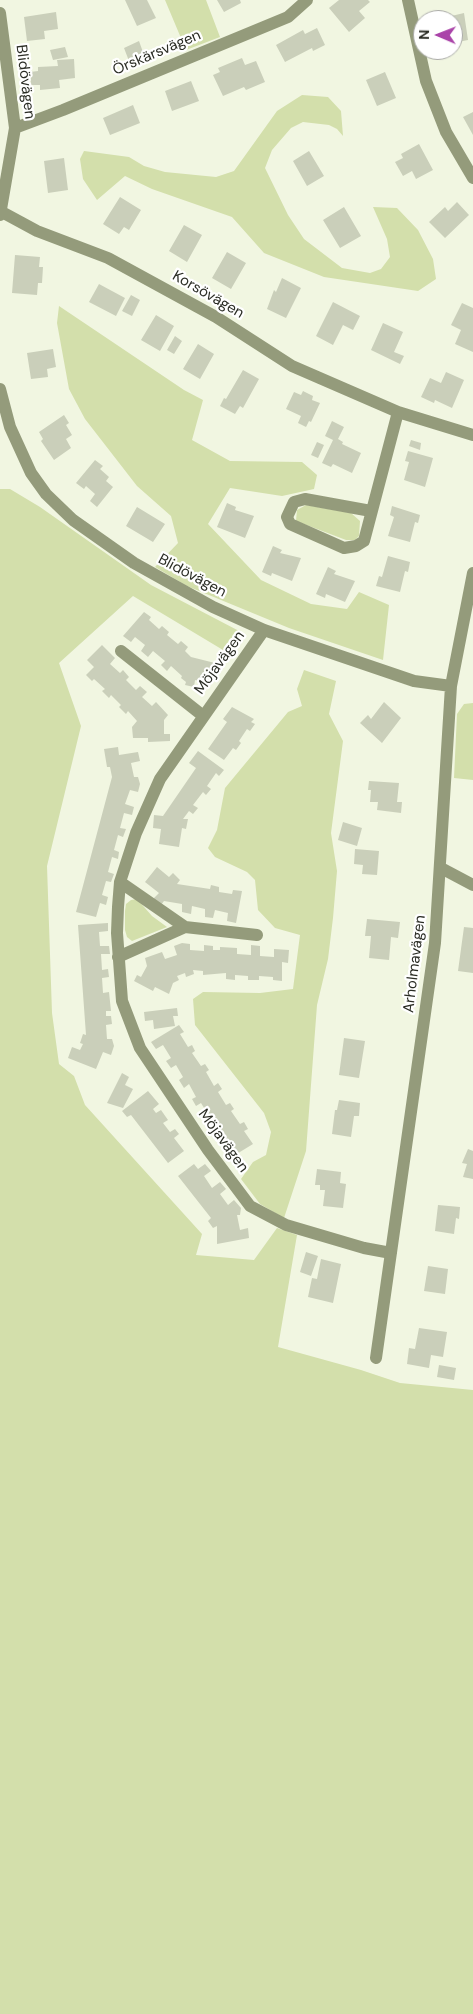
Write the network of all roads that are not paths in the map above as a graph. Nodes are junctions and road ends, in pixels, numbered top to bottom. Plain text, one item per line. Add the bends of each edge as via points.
1 (307, 0) edge
2 (408, 0) edge
3 (0, 12) edge
4 (15, 128) junction
5 (473, 178) edge
6 (0, 213) edge
7 (0, 390) edge
8 (398, 412) junction
9 (473, 435) edge
10 (371, 511) junction
11 (473, 573) edge
12 (264, 630) junction
13 (121, 651) dead end
14 (451, 686) junction
15 (202, 715) junction
16 (441, 868) junction
17 (120, 882) junction
18 (473, 885) edge
19 (185, 927) junction
20 (257, 935) dead end
21 (118, 957) junction
22 (391, 1253) junction
23 (376, 1358) dead end

1 - 4 street, Örskärsvägen via 288,16
2 - 5 street via 426,81 446,132
3 - 4 street, Blidövägen
4 - 6 street, Blidövägen
6 - 8 street, Korsövägen via 108,258 216,317 292,366
7 - 12 street, Blidövägen via 10,427 31,473 46,494 73,520 134,564
8 - 9 street, Korsövägen
8 - 10 street
10 - 10 street via 364,540 356,546 344,548 290,524 287,517 294,502 305,499
11 - 14 street, Arholmavägen
12 - 14 street, Blidövägen via 414,681
12 - 15 street, Möjavägen
13 - 15 street, Möjavägen
14 - 16 street, Arholmavägen
15 - 17 street, Möjavägen via 160,779 136,833
16 - 18 street
16 - 22 street, Arholmavägen via 435,943
17 - 19 street
17 - 21 street, Möjavägen
19 - 20 street
19 - 21 street
21 - 22 street, Möjavägen via 122,1001 140,1048 250,1206 286,1224
22 - 23 street, Arholmavägen

